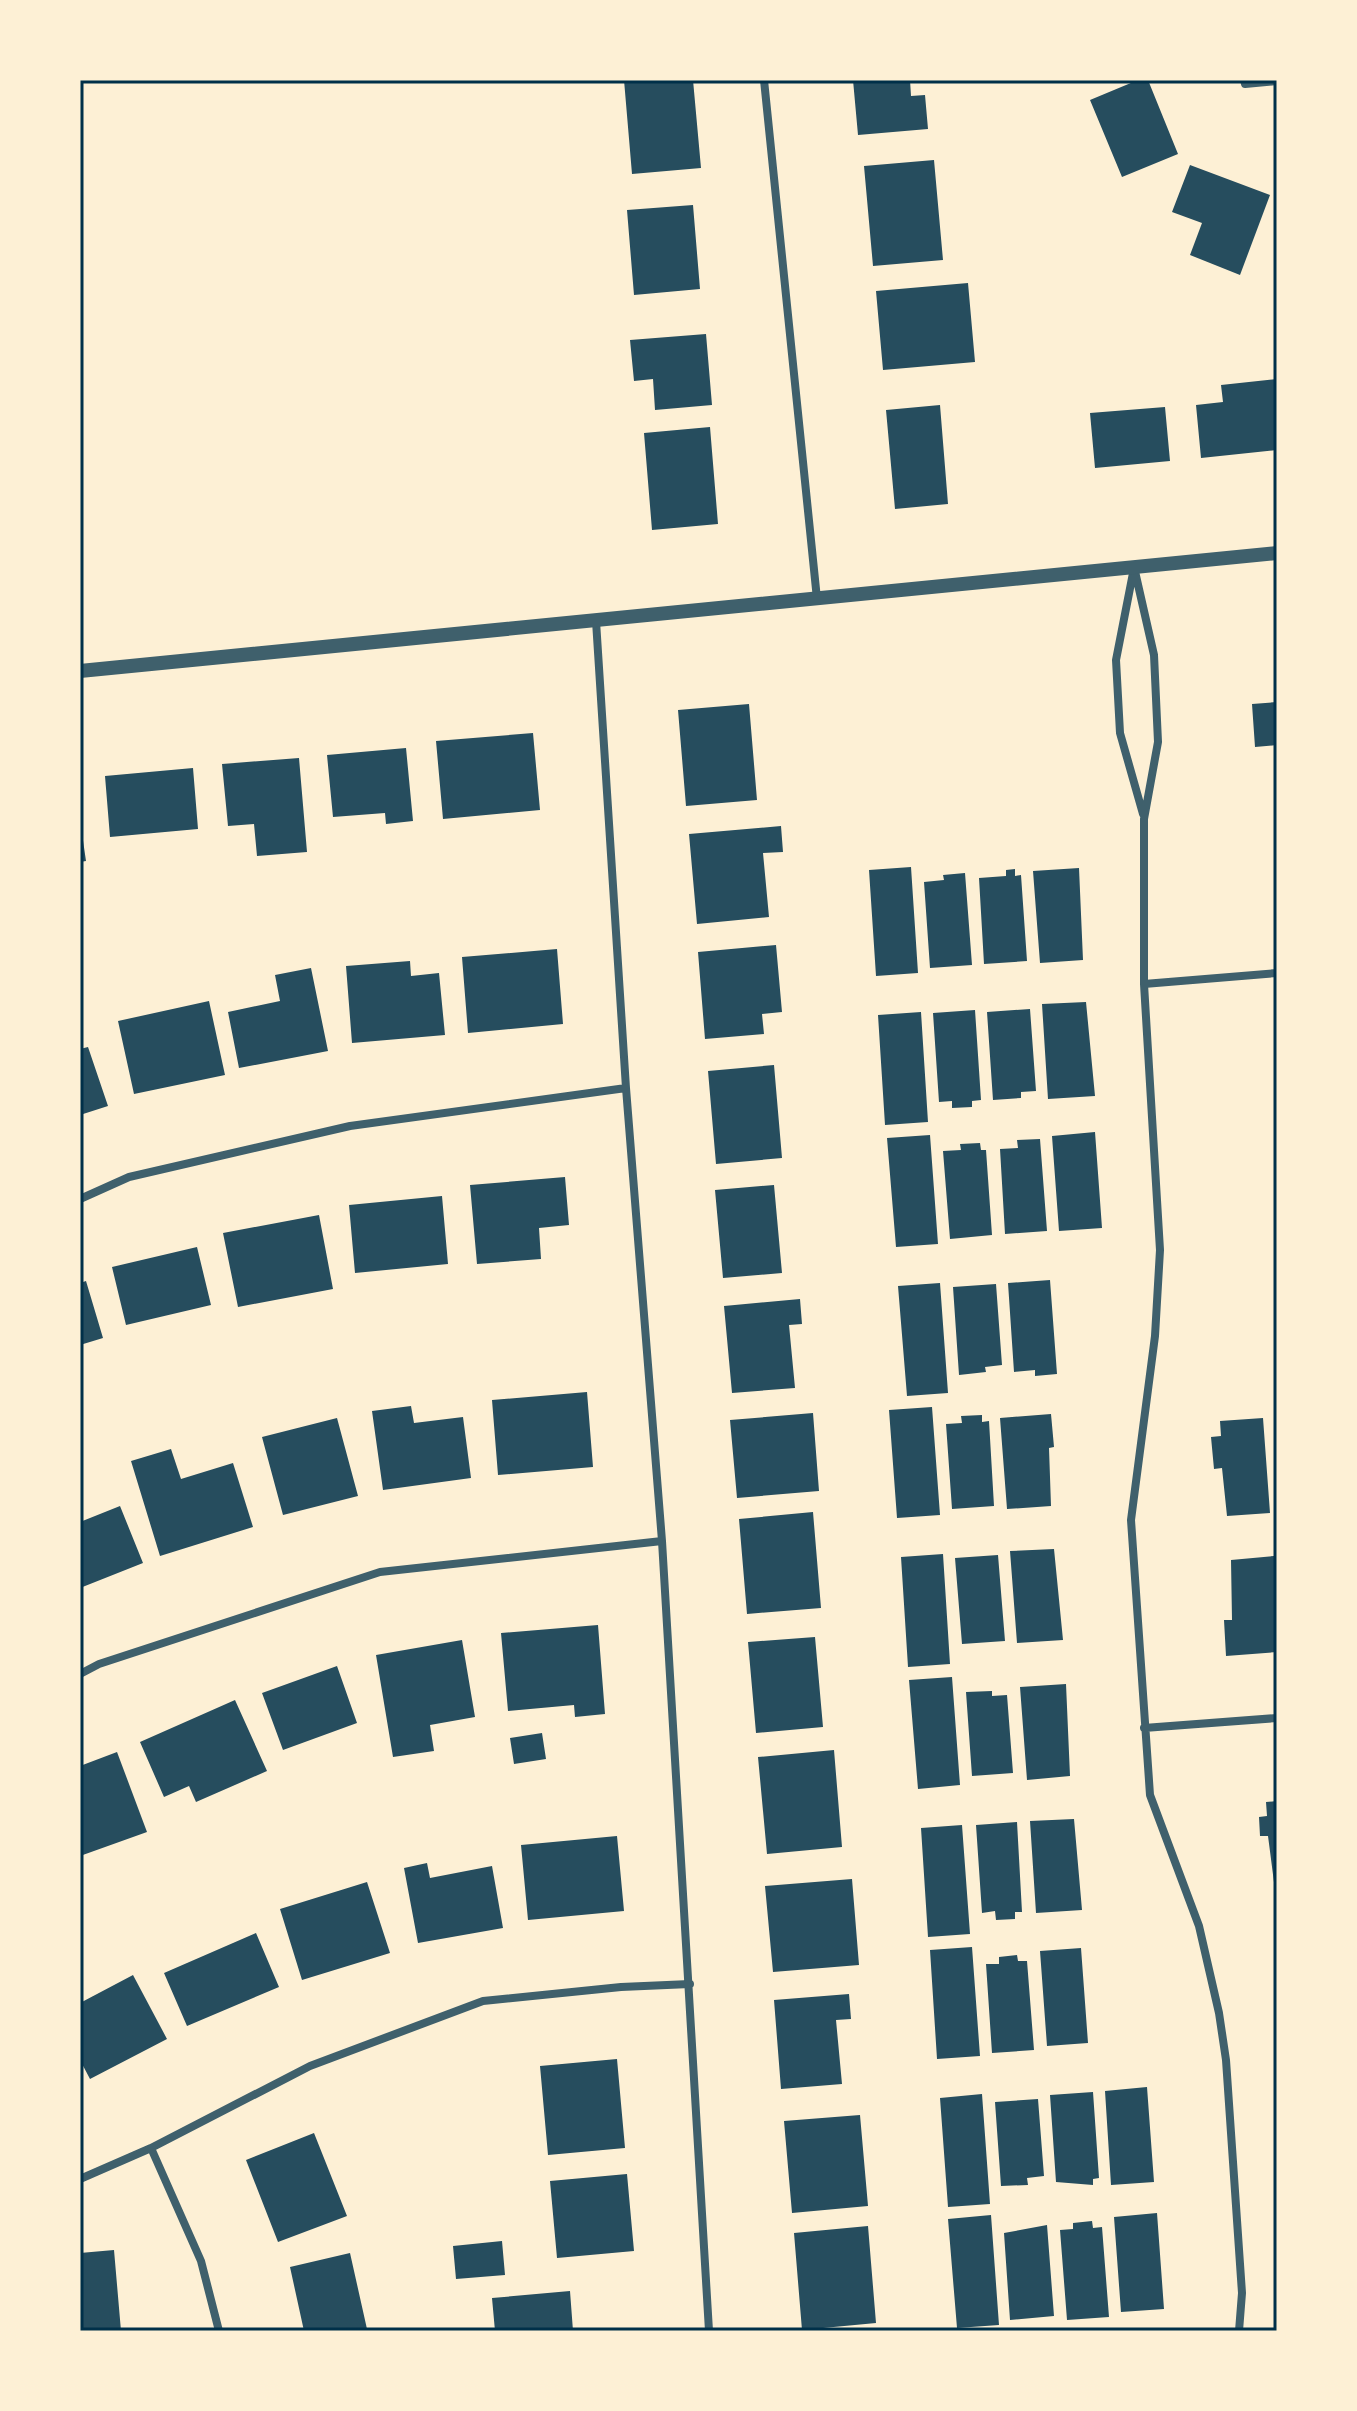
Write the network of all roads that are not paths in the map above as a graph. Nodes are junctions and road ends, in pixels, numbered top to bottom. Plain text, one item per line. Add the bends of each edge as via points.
1 (764, 80) edge
2 (1277, 81) edge
3 (1244, 82) edge
4 (1277, 553) edge
5 (1134, 567) junction
6 (817, 599) junction
7 (596, 621) junction
8 (80, 671) edge
9 (1144, 819) junction
10 (1277, 973) edge
11 (1144, 984) junction
12 (626, 1088) junction
13 (80, 1199) edge
14 (662, 1541) junction
15 (80, 1674) edge
16 (1277, 1718) edge
17 (1144, 1728) junction
18 (690, 1984) junction
19 (151, 2148) junction
20 (80, 2179) edge
21 (219, 2331) edge
22 (709, 2331) edge
23 (1239, 2331) edge

1 - 6 street
2 - 3 street
4 - 5 street
5 - 6 street
5 - 9 street via 1154,655 1157,713 1158,742
5 - 9 street via 1116,660 1120,733
6 - 7 street
7 - 8 street
7 - 12 street
9 - 11 street
10 - 11 street
11 - 17 street via 1160,1250 1155,1336 1131,1520
12 - 13 street via 350,1126 129,1177
12 - 14 street
14 - 15 street via 380,1572
14 - 18 street
16 - 17 street
17 - 23 street via 1150,1795 1199,1926 1219,2013 1236,2192
18 - 19 street via 483,2001 310,2066
18 - 22 street
19 - 20 street
19 - 21 street via 201,2261

